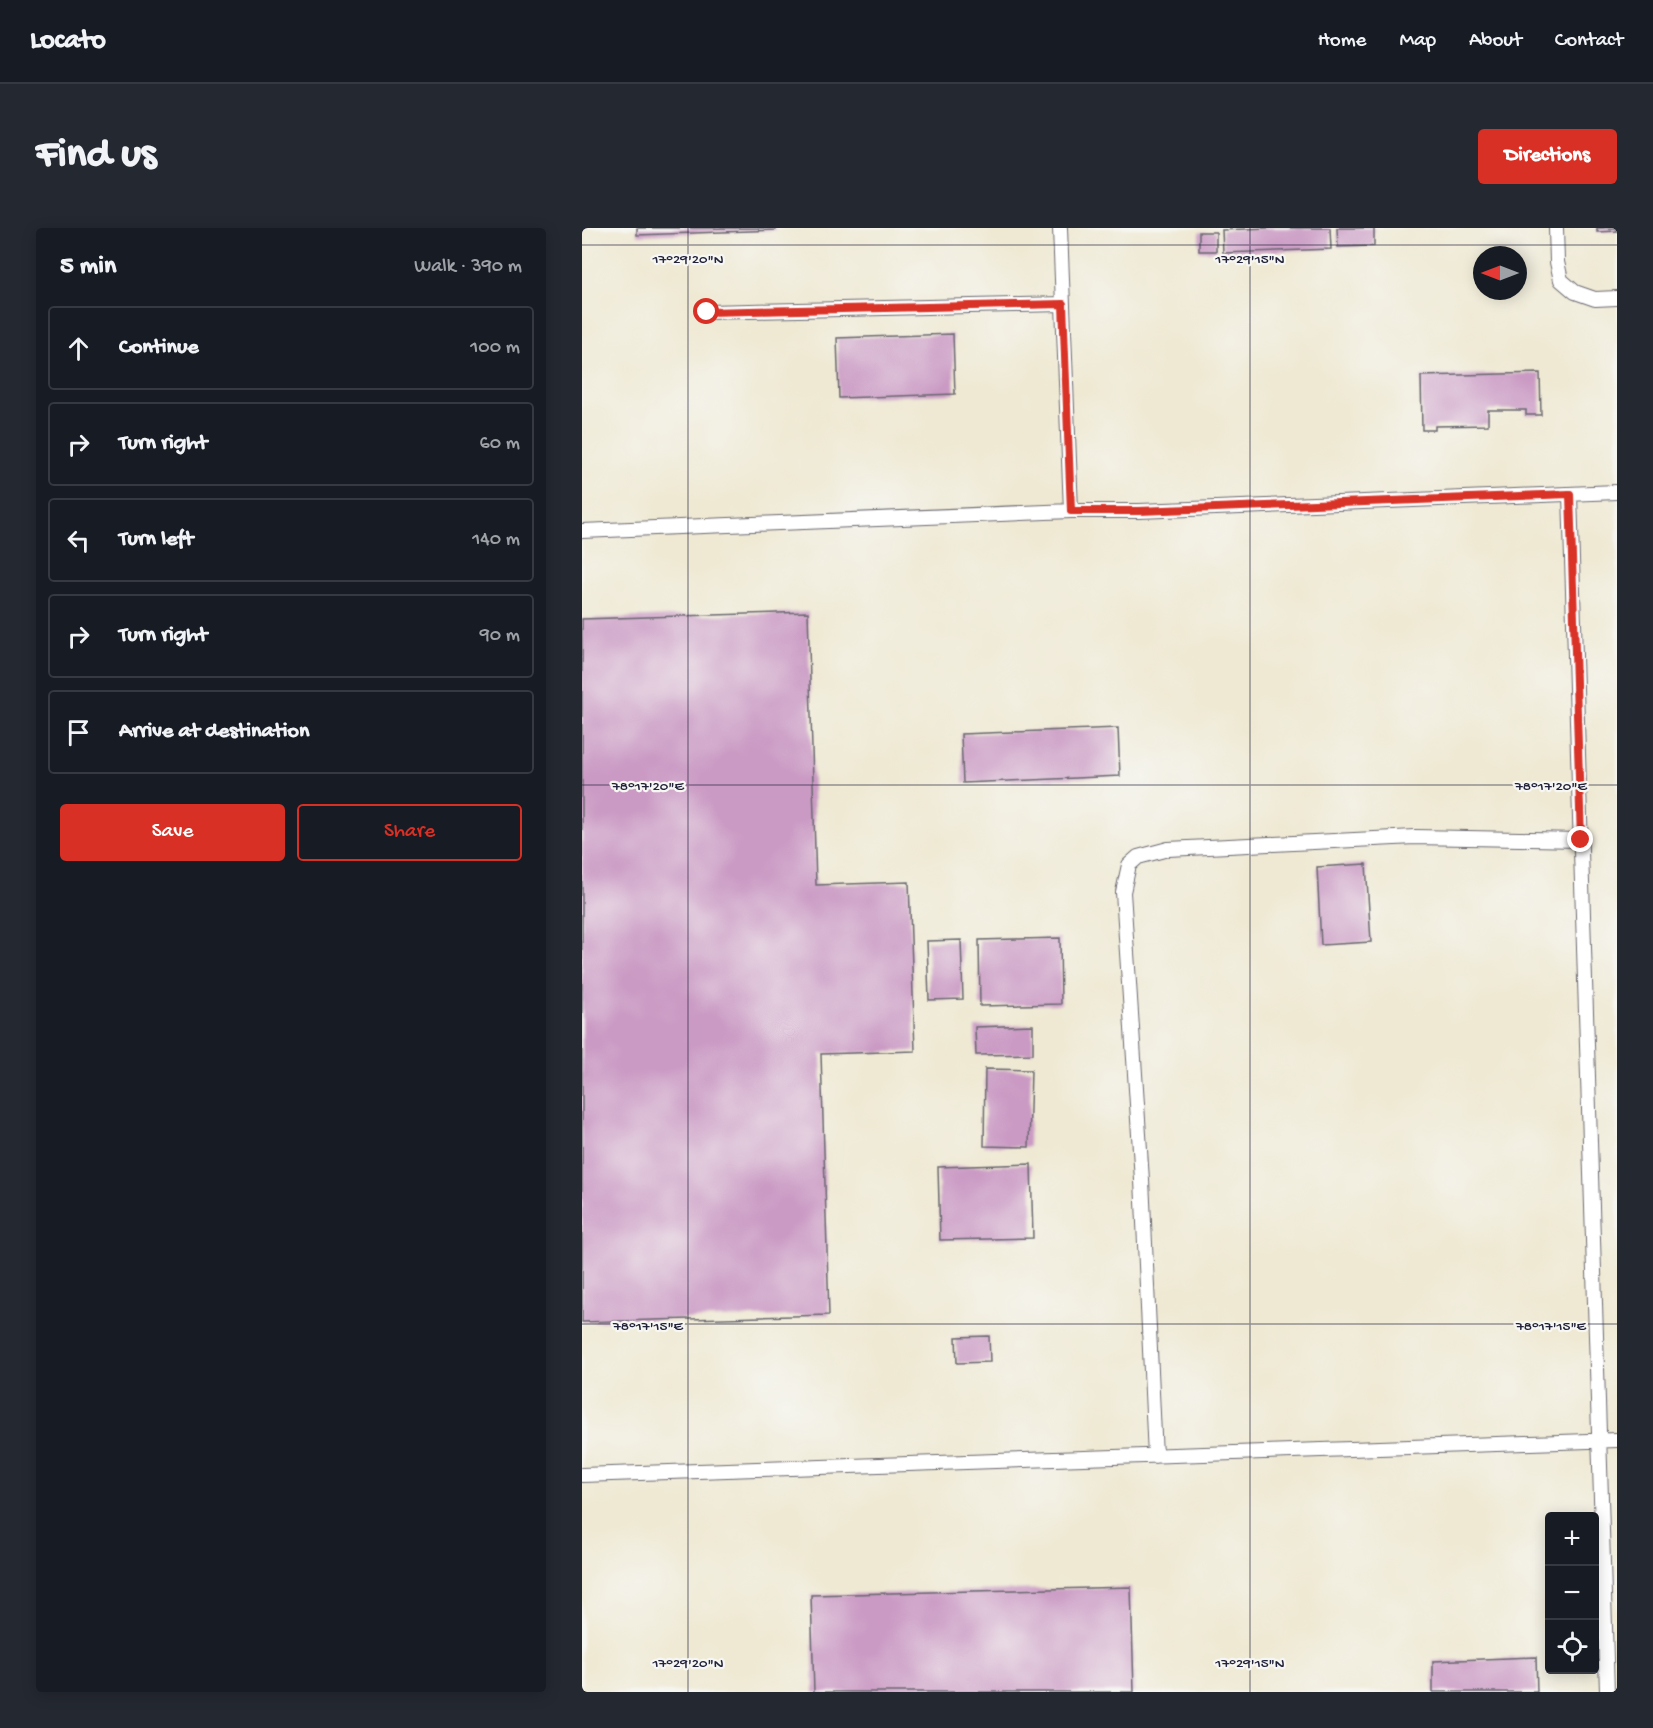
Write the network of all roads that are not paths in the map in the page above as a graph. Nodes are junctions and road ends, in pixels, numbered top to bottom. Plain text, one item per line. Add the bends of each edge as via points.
1 (1060, 228) edge
2 (1556, 228) edge
3 (1617, 298) edge
4 (1063, 304) junction
5 (707, 312) dead end
6 (1617, 492) edge
7 (1570, 494) junction
8 (1071, 511) junction
9 (582, 531) edge
10 (1581, 840) junction
11 (1617, 1440) edge
12 (1598, 1441) junction
13 (1155, 1456) junction
14 (582, 1475) edge
15 (1607, 1692) edge

1 - 4 lane
2 - 3 lane via 1561,280 1575,292 1595,299
4 - 5 lane
4 - 8 lane
6 - 7 lane
7 - 8 lane
7 - 10 lane
8 - 9 lane
10 - 12 lane
10 - 13 lane via 1415,837 1168,849 1138,857 1129,865 1123,892
11 - 12 lane
12 - 13 lane
12 - 15 lane
13 - 14 lane

